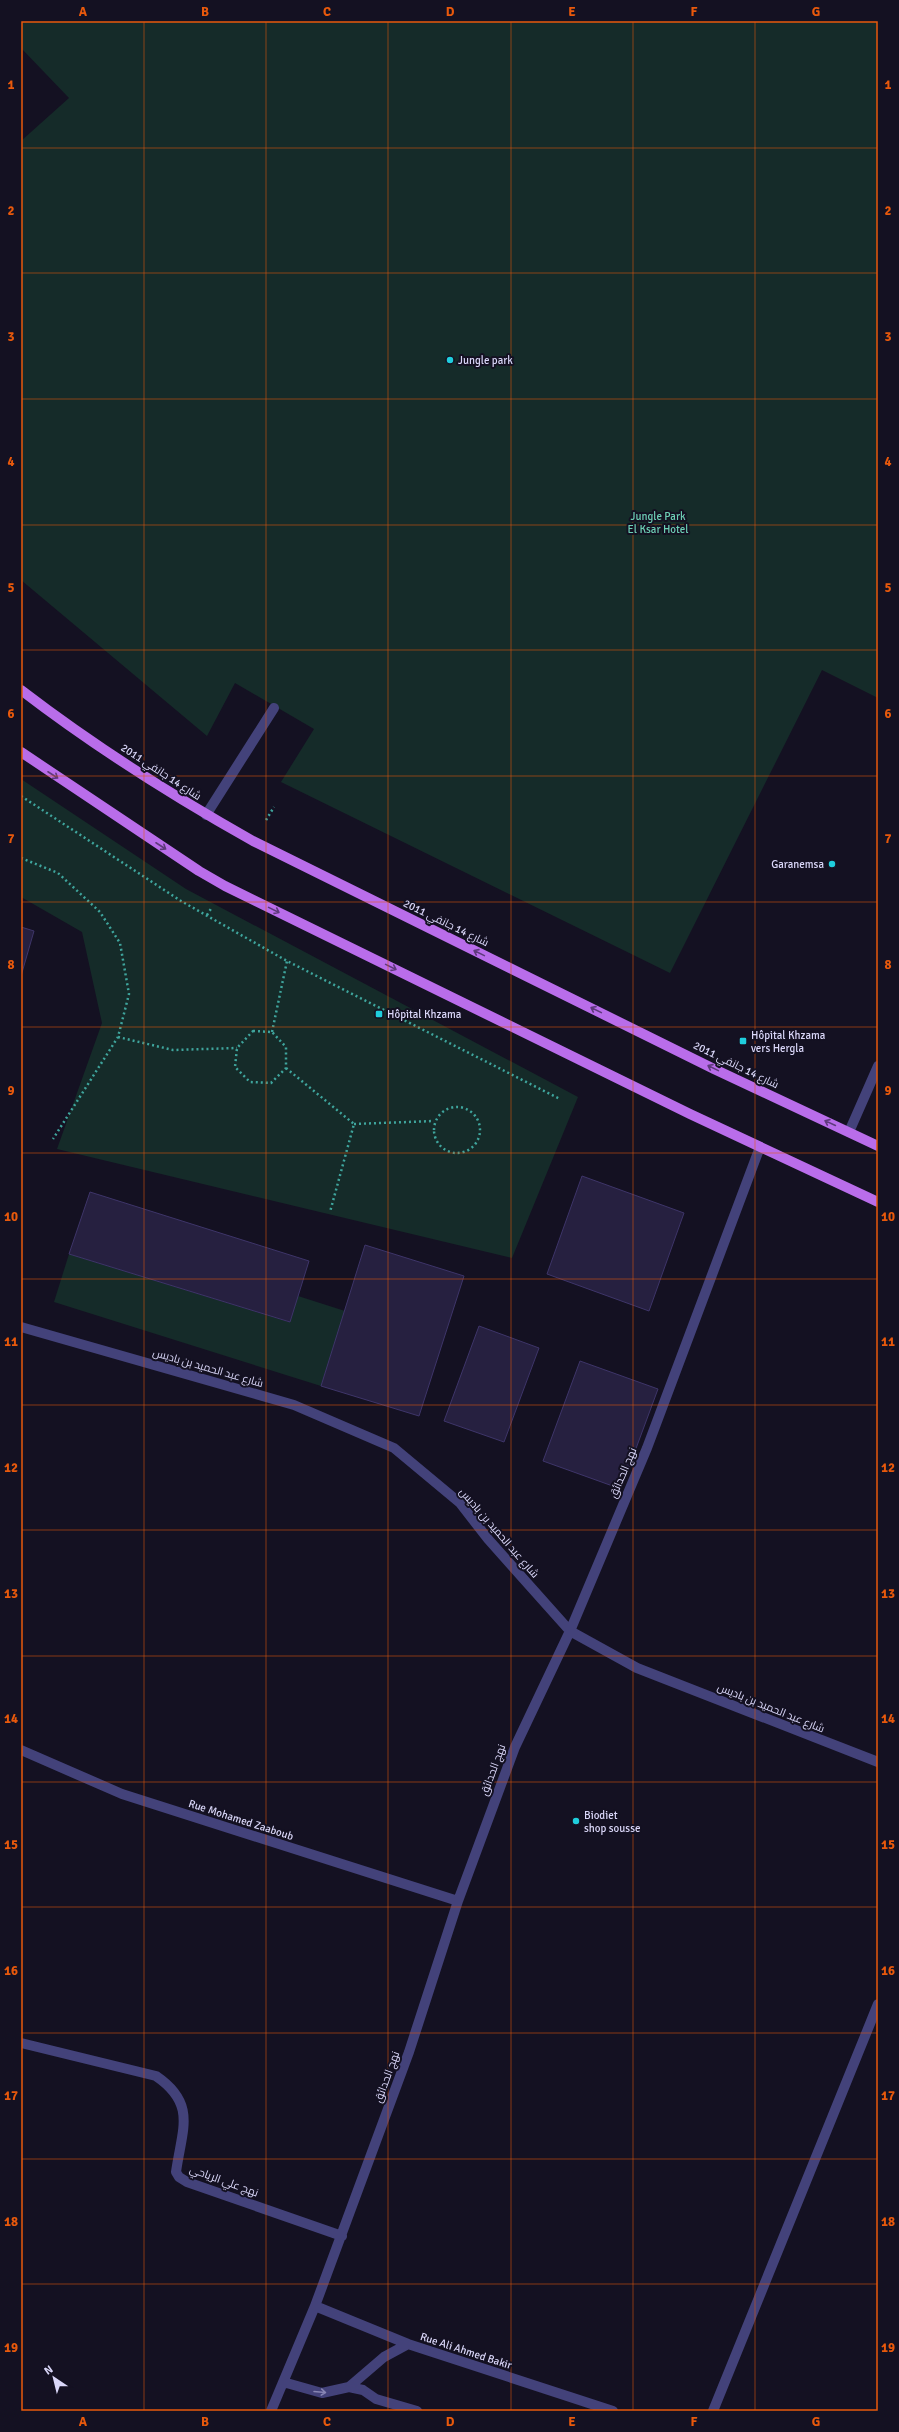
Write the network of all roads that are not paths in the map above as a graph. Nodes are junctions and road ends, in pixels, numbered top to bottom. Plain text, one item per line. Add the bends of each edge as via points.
1 (21, 690) edge
2 (274, 708) dead end
3 (21, 752) edge
4 (206, 815) junction
5 (878, 1066) edge
6 (849, 1132) junction
7 (878, 1146) edge
8 (760, 1147) junction
9 (878, 1202) edge
10 (21, 1327) edge
11 (570, 1631) junction
12 (21, 1750) edge
13 (878, 1762) edge
14 (458, 1900) junction
15 (878, 2004) edge
16 (21, 2043) edge
17 (342, 2236) junction
18 (315, 2306) junction
19 (408, 2344) junction
20 (282, 2382) junction
21 (348, 2387) junction
22 (271, 2411) edge
23 (417, 2411) edge
24 (613, 2411) edge
25 (713, 2411) edge

1 - 4 main road, شارع 14 جانفي 2011 via 67,725
2 - 4 street
3 -> 8 main road via 225,886
6 -> 4 main road, شارع 14 جانفي 2011 via 714,1069 253,842
5 - 6 street
6 - 7 main road, شارع 14 جانفي 2011
8 - 9 main road
8 - 11 street, نهج الحدائق via 646,1448
10 - 11 street, شارع عبد الحميد بن باديس via 294,1405 394,1448 460,1503
11 - 13 street, شارع عبد الحميد بن باديس via 637,1668
11 - 14 street, نهج الحدائق via 514,1747
12 - 14 street, Rue Mohamed Zaaboub via 122,1794
14 - 17 street, نهج الحدائق via 409,2052
15 - 25 street
16 - 17 street, نهج علي الرياحي via 156,2076 171,2086 185,2111 176,2172 179,2177
17 - 18 street, نهج الحدائق
18 - 19 street, Rue Ali Ahmed Bakir
18 - 20 street, نهج الحدائق
19 - 21 street via 384,2357
19 - 24 street, Rue Ali Ahmed Bakir
20 -> 21 street via 322,2393
20 - 22 street, نهج الحدائق
21 - 23 street via 363,2390 376,2399

